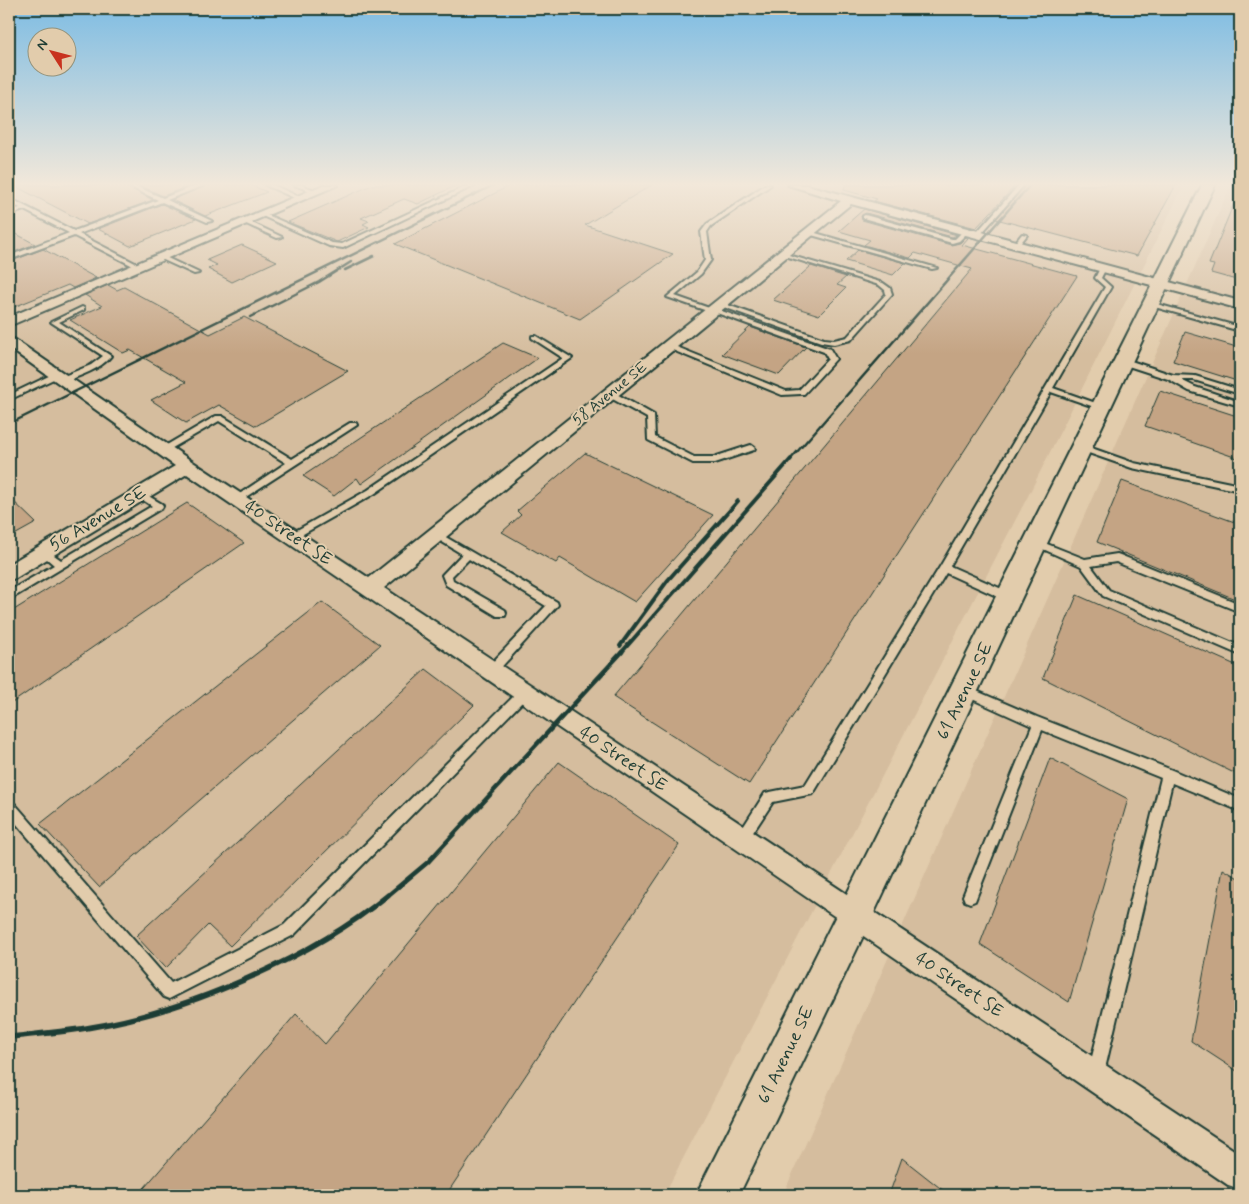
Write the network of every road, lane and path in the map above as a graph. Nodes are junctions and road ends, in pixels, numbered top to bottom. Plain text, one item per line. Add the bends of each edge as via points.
1 (55, 241) edge
2 (89, 241) edge
3 (199, 241) edge
4 (322, 241) edge
5 (353, 241) edge
6 (705, 241) edge
7 (799, 241) edge
8 (842, 241) edge
9 (1024, 241) edge
10 (1183, 241) edge
11 (784, 254) junction
12 (161, 257) junction
13 (9, 258) edge
14 (139, 267) junction
15 (934, 268) dead end
16 (1103, 268) junction
17 (196, 273) dead end
18 (1158, 294) junction
19 (1240, 305) edge
20 (715, 308) junction
21 (82, 309) dead end
22 (9, 326) edge
23 (1240, 329) edge
24 (534, 338) dead end
25 (669, 347) junction
26 (1125, 362) junction
27 (1171, 377) junction
28 (59, 378) junction
29 (1050, 389) junction
30 (1240, 392) edge
31 (610, 394) junction
32 (9, 398) edge
33 (1240, 404) edge
34 (1103, 407) junction
35 (353, 425) dead end
36 (751, 448) dead end
37 (1083, 448) junction
38 (164, 449) junction
39 (292, 463) junction
40 (187, 466) junction
41 (1240, 488) edge
42 (140, 494) junction
43 (238, 499) junction
44 (438, 535) junction
45 (293, 536) junction
46 (1037, 543) junction
47 (44, 552) junction
48 (468, 554) junction
49 (1084, 563) junction
50 (61, 565) junction
51 (944, 568) junction
52 (9, 573) edge
53 (371, 588) junction
54 (9, 596) edge
55 (1010, 598) junction
56 (1240, 608) edge
57 (501, 613) dead end
58 (1240, 651) edge
59 (492, 670) junction
60 (965, 691) junction
61 (524, 693) junction
62 (1038, 725) junction
63 (1168, 774) junction
64 (1240, 805) edge
65 (11, 808) dead end
66 (742, 839) junction
67 (970, 896) dead end
68 (855, 916) junction
69 (1095, 1076) junction
70 (1240, 1173) edge
71 (717, 1195) edge

1 - 13 lane
2 - 14 lane
3 - 12 street
4 - 5 lane via 343,246
6 - 20 lane via 708,260 699,273 670,296
7 - 11 street, 58 Avenue SE
8 - 15 lane
9 - 16 street
10 - 18 street, 61 Avenue SE
11 - 20 street, 58 Avenue SE
11 - 20 lane via 881,284 889,294 849,339 834,342
12 - 14 street
12 - 17 lane
14 - 22 street
16 - 18 street
16 - 29 lane via 1098,278 1108,287
18 - 19 street
18 - 23 lane
18 - 26 street, 61 Avenue SE
20 - 25 street, 58 Avenue SE
20 - 25 lane via 827,351 832,359 802,392 792,394
21 - 28 lane via 54,322 107,356 98,364
22 - 28 street, 40 Street SE
24 - 45 lane via 568,358 371,492
25 - 31 street, 58 Avenue SE
26 - 27 lane
26 - 34 street, 61 Avenue SE
27 - 30 lane via 1195,378
27 - 33 lane via 1192,389
28 - 32 lane
28 - 38 street, 40 Street SE
29 - 34 lane
29 - 51 lane
31 - 36 lane via 651,416 651,438 693,460 714,460
31 - 44 street, 58 Avenue SE
34 - 37 street, 61 Avenue SE
35 - 39 lane
37 - 41 lane via 1132,465
37 - 46 street, 61 Avenue SE
38 - 39 lane via 219,418
38 - 40 street, 40 Street SE
39 - 43 lane
40 - 42 street, 56 Avenue SE
40 - 43 street, 40 Street SE
42 - 47 street, 56 Avenue SE
42 - 50 lane via 159,506
43 - 45 street, 40 Street SE
44 - 48 lane
44 - 53 street, 58 Avenue SE
45 - 53 street, 40 Street SE
46 - 49 lane
46 - 55 street, 61 Avenue SE
47 - 50 lane
47 - 52 street, 56 Avenue SE
48 - 57 lane via 447,575 449,582
48 - 59 lane via 554,605
49 - 56 lane via 1117,558
49 - 58 lane via 1106,593
50 - 54 lane
51 - 55 lane
51 - 66 lane via 809,790 769,797
53 - 59 street, 40 Street SE
55 - 60 street, 61 Avenue SE
59 - 61 street, 40 Street SE
60 - 62 lane
60 - 68 street, 61 Avenue SE
61 - 65 lane via 289,930 169,992
61 - 66 street, 40 Street SE
62 - 63 lane
62 - 67 lane
63 - 64 lane
63 - 69 lane
66 - 68 street, 40 Street SE
68 - 69 street, 40 Street SE
68 - 71 street, 61 Avenue SE
69 - 70 street, 40 Street SE

